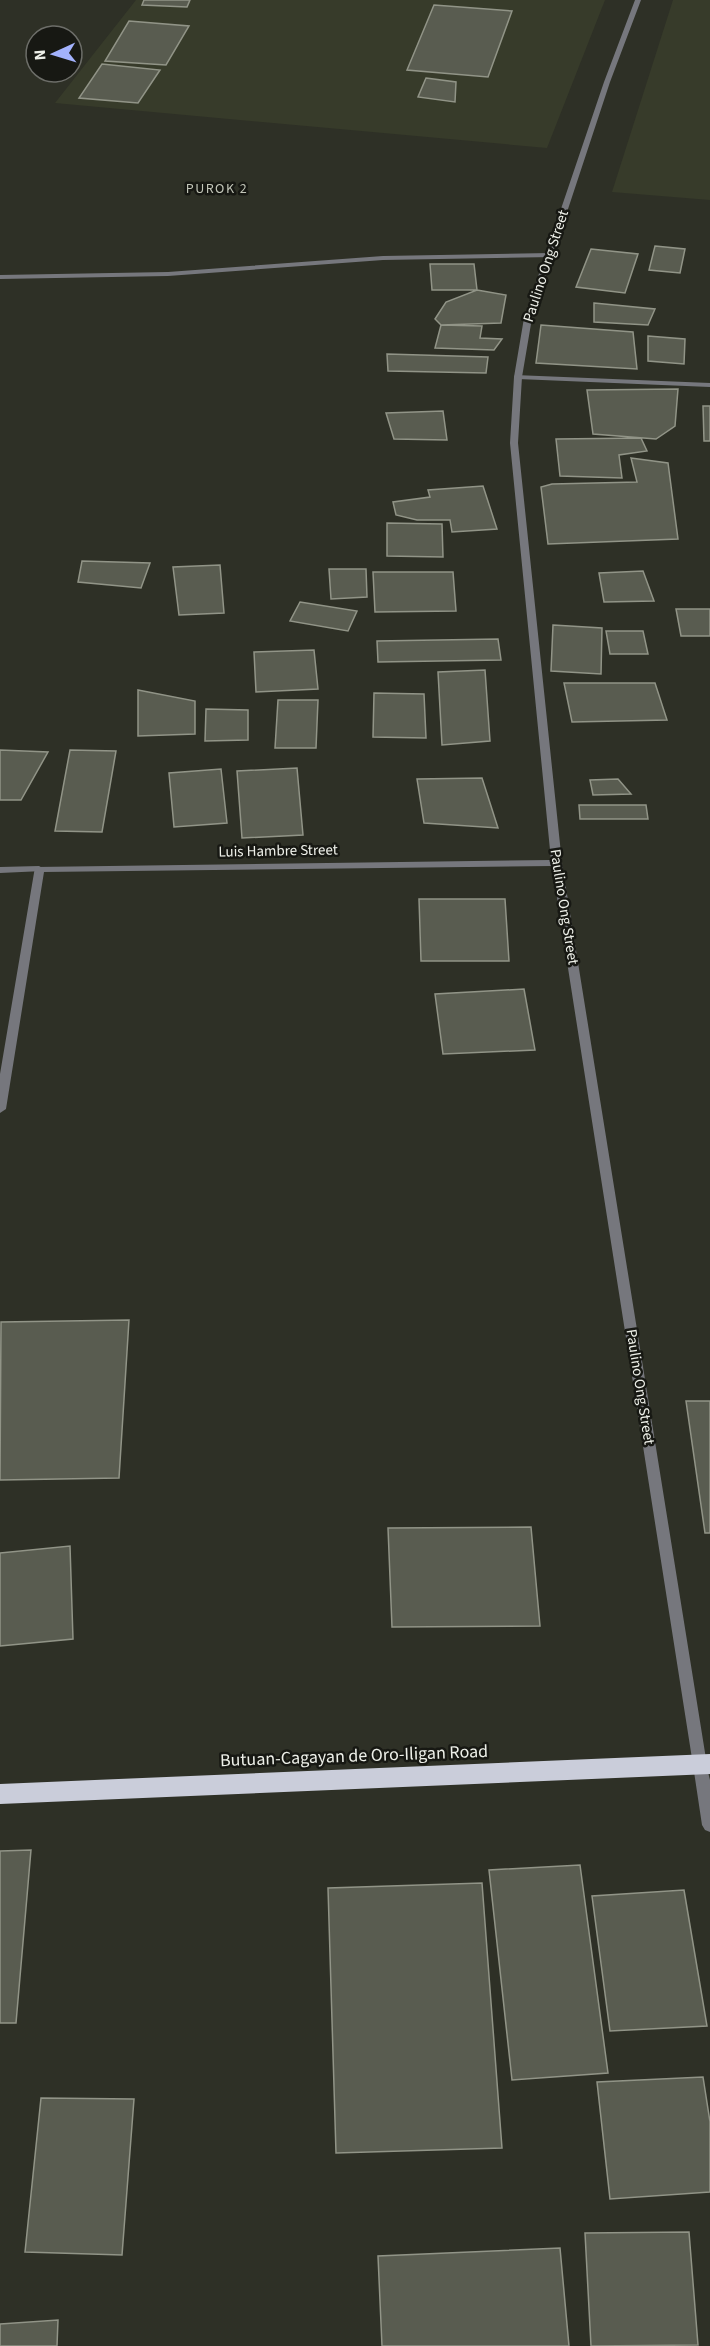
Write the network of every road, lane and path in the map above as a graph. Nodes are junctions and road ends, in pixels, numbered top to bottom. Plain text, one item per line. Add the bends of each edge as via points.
1 (638, 0) edge
2 (550, 255) junction
3 (0, 276) edge
4 (518, 377) junction
5 (710, 385) edge
6 (557, 863) junction
7 (39, 869) junction
8 (0, 870) edge
9 (0, 1109) edge
10 (705, 1765) edge
11 (0, 1794) edge
12 (710, 1824) edge

1 - 2 street, Paulino Ong Street
2 - 3 street via 383,258 168,274
2 - 4 street, Paulino Ong Street via 528,318
4 - 5 street
4 - 6 street, Paulino Ong Street via 514,443
6 - 7 street, Luis Hambre Street
6 - 10 street, Paulino Ong Street
7 - 8 street, Luis Hambre Street
7 - 9 street
10 - 11 highway, Butuan-Cagayan de Oro-Iligan Road
10 - 12 street, Paulino Ong Street

